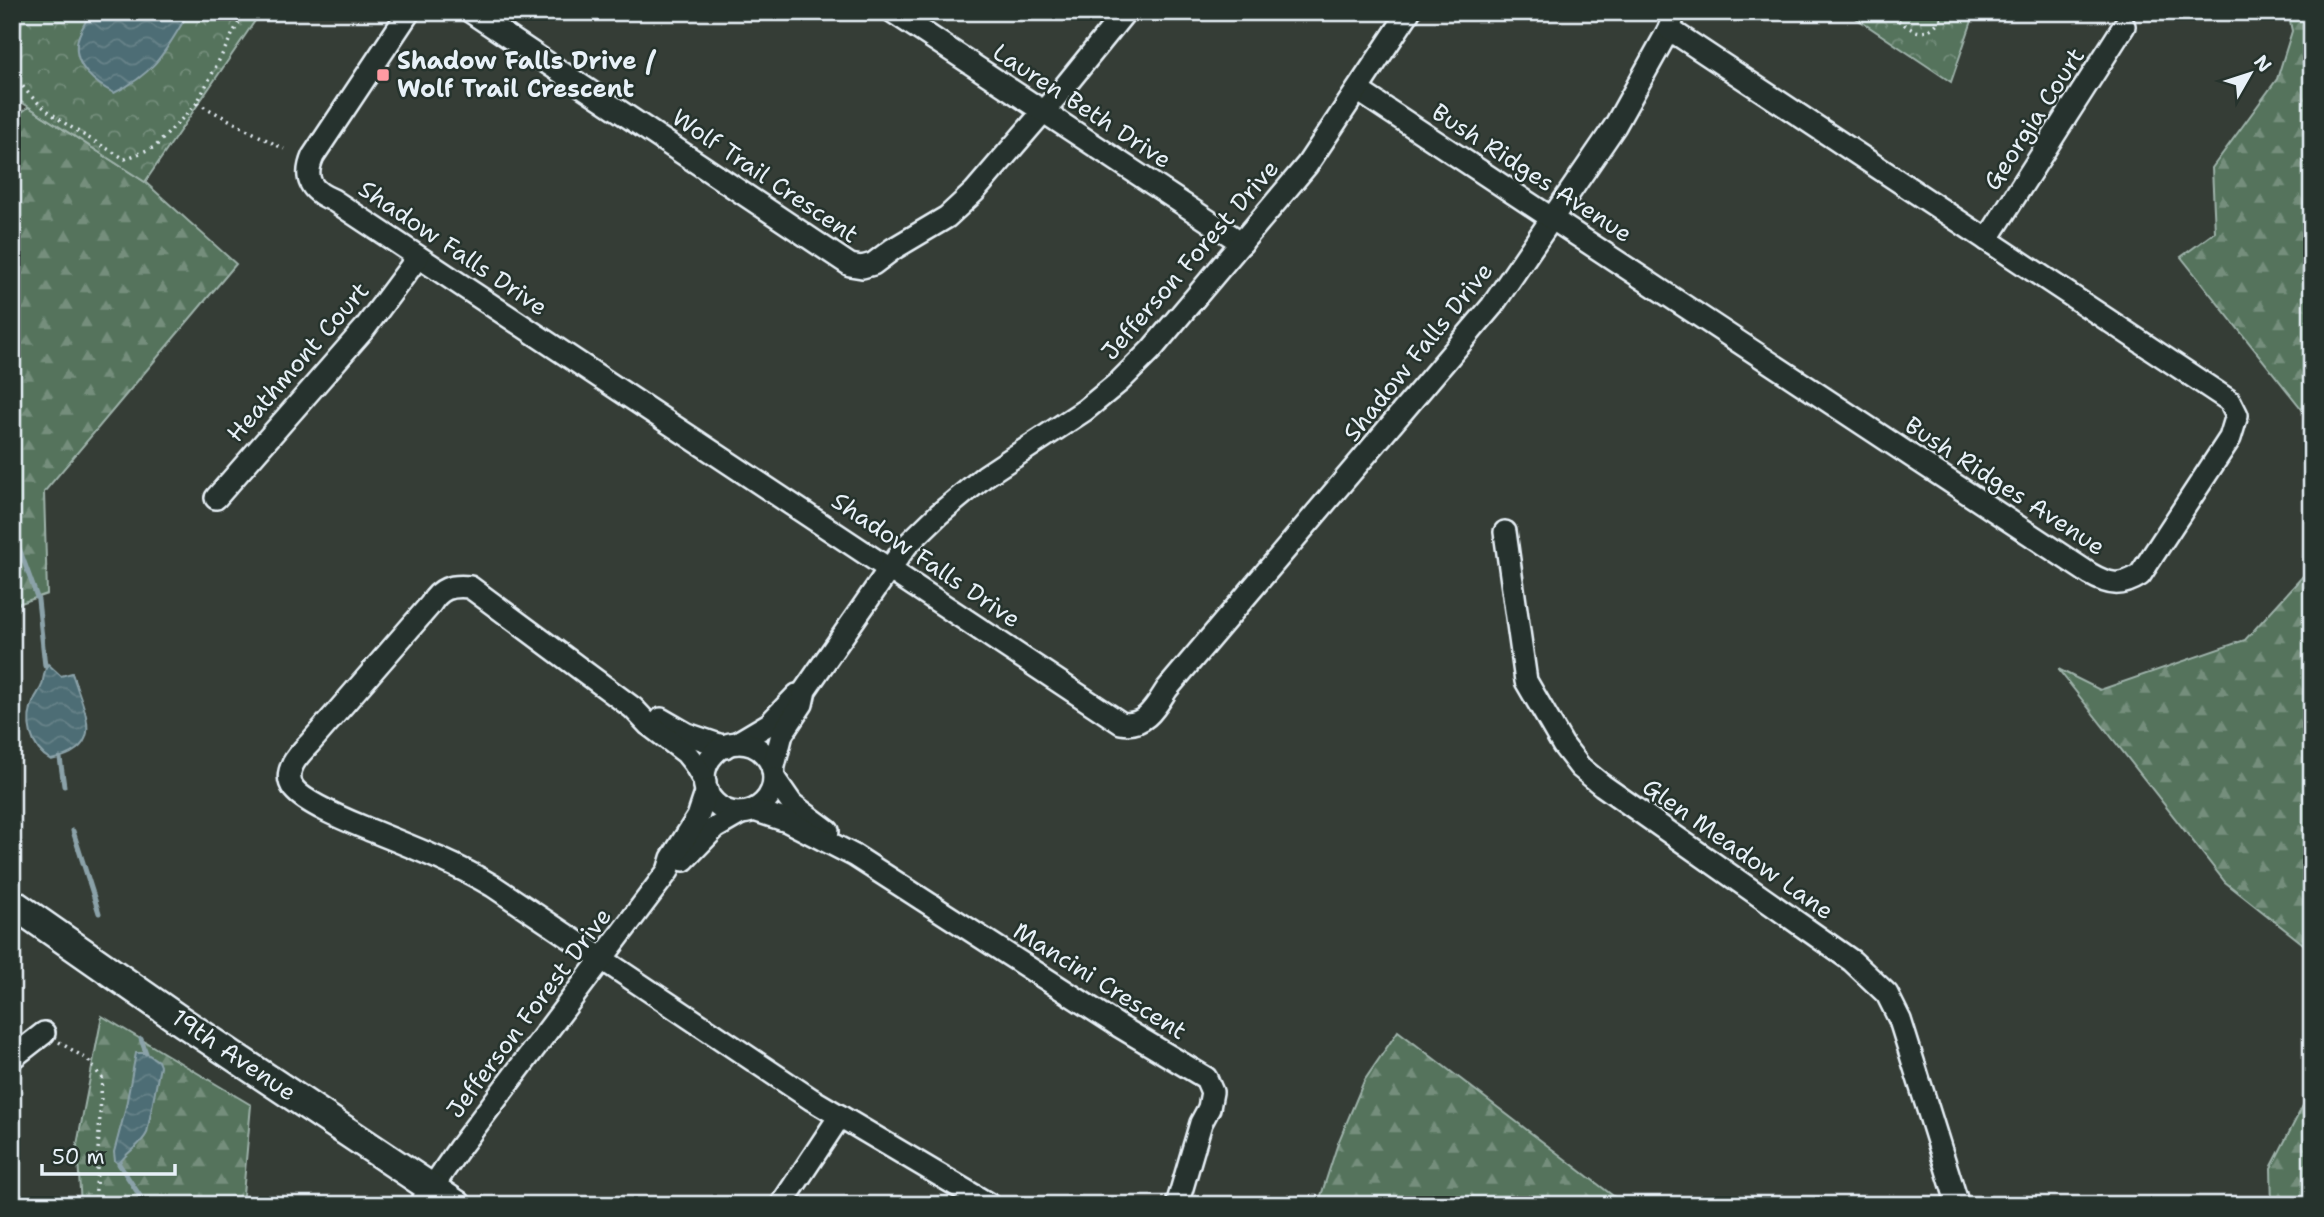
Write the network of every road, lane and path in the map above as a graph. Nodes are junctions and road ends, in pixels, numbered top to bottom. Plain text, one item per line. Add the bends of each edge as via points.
1 (244, 12) edge
2 (409, 12) edge
3 (471, 12) edge
4 (893, 12) edge
5 (1125, 12) edge
6 (1409, 12) edge
7 (1887, 12) edge
8 (1946, 12) edge
9 (1672, 21) edge
10 (2124, 26) dead end
11 (12, 61) edge
12 (1359, 91) junction
13 (197, 103) junction
14 (1043, 111) junction
15 (284, 149) dead end
16 (1553, 218) junction
17 (1987, 240) junction
18 (1242, 243) junction
19 (418, 257) junction
20 (216, 498) dead end
21 (1505, 532) dead end
22 (890, 568) junction
23 (805, 690) junction
24 (633, 708) junction
25 (731, 745) junction
26 (773, 774) junction
27 (706, 786) junction
28 (747, 811) junction
29 (855, 856) junction
30 (668, 871) junction
31 (12, 903) edge
32 (602, 959) junction
33 (44, 1033) joint
34 (12, 1058) edge
35 (840, 1116) junction
36 (426, 1196) edge
37 (95, 1205) edge
38 (457, 1205) edge
39 (781, 1205) edge
40 (990, 1205) edge
41 (1177, 1205) edge
42 (1958, 1205) edge

1 - 13 path
2 - 19 street, Shadow Falls Drive via 307,169 319,194
3 - 14 street, Wolf Trail Crescent via 850,265 873,264 947,217
4 - 14 street, Lauren Beth Drive
5 - 14 street, Wolf Trail Crescent
6 - 12 street, Jefferson Forest Drive
7 - 8 path via 1924,33 1935,29
9 - 16 street, Shadow Falls Drive via 1615,126
9 - 17 street, Bush Ridges Avenue
10 - 17 street, Georgia Court
11 - 13 path via 13,74 50,115 125,159 155,147
12 - 16 street, Bush Ridges Avenue
12 - 18 street, Jefferson Forest Drive via 1307,165
13 - 15 path
14 - 18 street, Lauren Beth Drive
16 - 17 street, Bush Ridges Avenue via 2090,574 2116,585 2129,582 2140,575 2230,438 2237,415 2230,401 2215,390
16 - 22 street, Shadow Falls Drive via 1447,363 1138,723 1121,723
18 - 22 street, Jefferson Forest Drive via 1119,382 960,495 907,545
19 - 20 street, Heathmont Court via 365,328
19 - 22 street, Shadow Falls Drive
21 - 42 street, Glen Meadow Lane via 1526,681 1563,745 1602,785 1853,961 1887,994 1900,1020
22 - 23 street, Jefferson Forest Drive
23 - 25 street, Jefferson Forest Drive via 769,724
23 - 26 street, Jefferson Forest Drive via 802,704 782,734
24 - 25 street via 687,734
24 - 27 street via 686,753
24 - 32 street via 470,587 454,585 438,592 295,757 289,777 294,789 332,814 468,871
25 - 26 street via 757,749
25 - 27 street via 716,752 708,763
26 - 28 street via 770,794 760,806
26 - 29 street, Mancini Crescent via 792,804
27 - 28 street via 722,808
27 - 30 street, Jefferson Forest Drive via 698,817
28 - 29 street, Mancini Crescent via 787,821
28 - 30 street, Jefferson Forest Drive via 715,828 680,865
29 - 41 street, Mancini Crescent via 1206,1078 1212,1092 1209,1108
30 - 32 street, Jefferson Forest Drive
31 - 36 main road, 19th Avenue
32 - 35 street
32 - 36 street, Jefferson Forest Drive
33 - 34 street
33 - 37 path via 87,1059 102,1078
35 - 39 street
35 - 40 street
36 - 38 main road, 19th Avenue

